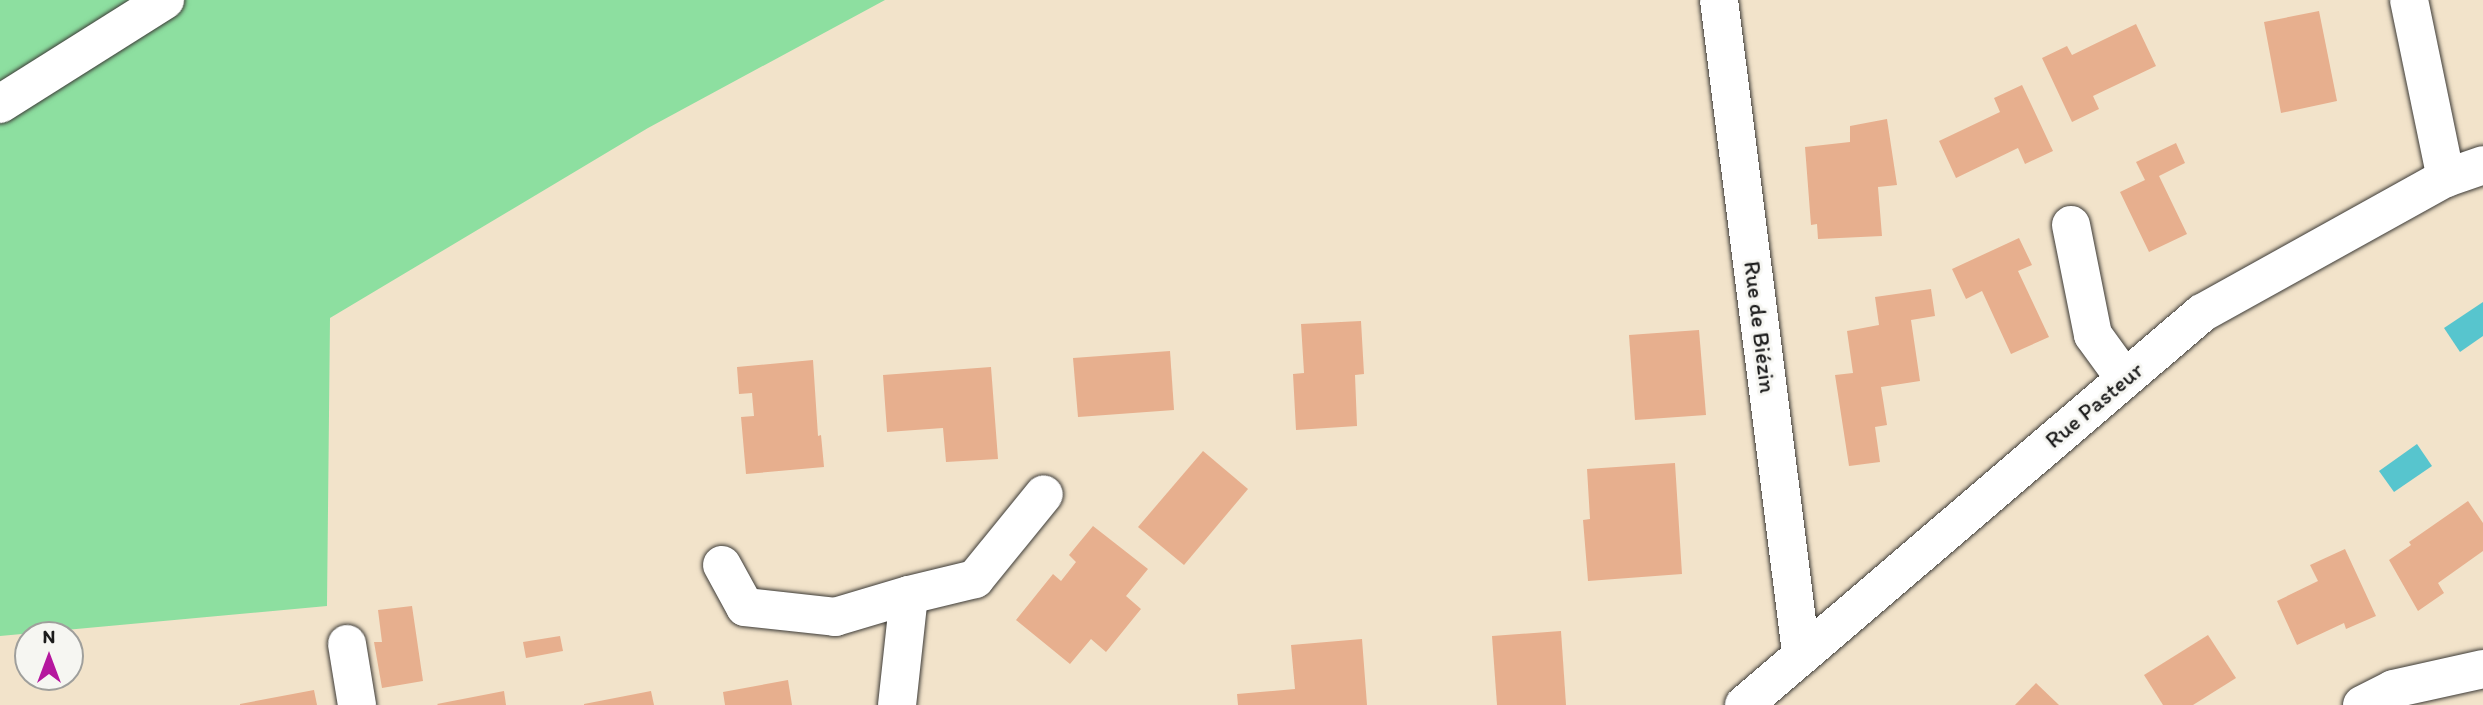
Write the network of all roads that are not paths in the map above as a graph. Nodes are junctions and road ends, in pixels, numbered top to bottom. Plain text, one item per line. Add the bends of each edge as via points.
1 (165, 0) edge
2 (1719, 0) edge
3 (2409, 0) edge
4 (0, 104) edge
5 (2483, 165) edge
6 (2446, 178) junction
7 (2071, 225) dead end
8 (2124, 379) junction
9 (1044, 494) dead end
10 (722, 565) dead end
11 (909, 595) junction
12 (346, 644) dead end
13 (1801, 653) junction
14 (2483, 669) edge
15 (357, 705) edge
16 (897, 705) edge
17 (1744, 705) edge
18 (2362, 705) edge

1 - 4 street
2 - 13 street, Rue de Biézin
3 - 6 street
5 - 6 street, Rue Pasteur
6 - 8 street, Rue Pasteur via 2202,313
7 - 8 street via 2092,335
8 - 13 street, Rue Pasteur
9 - 11 street via 975,579
10 - 11 street via 745,607 835,617
11 - 16 street
12 - 15 street
13 - 17 street, Rue Pasteur
14 - 18 street via 2393,689

